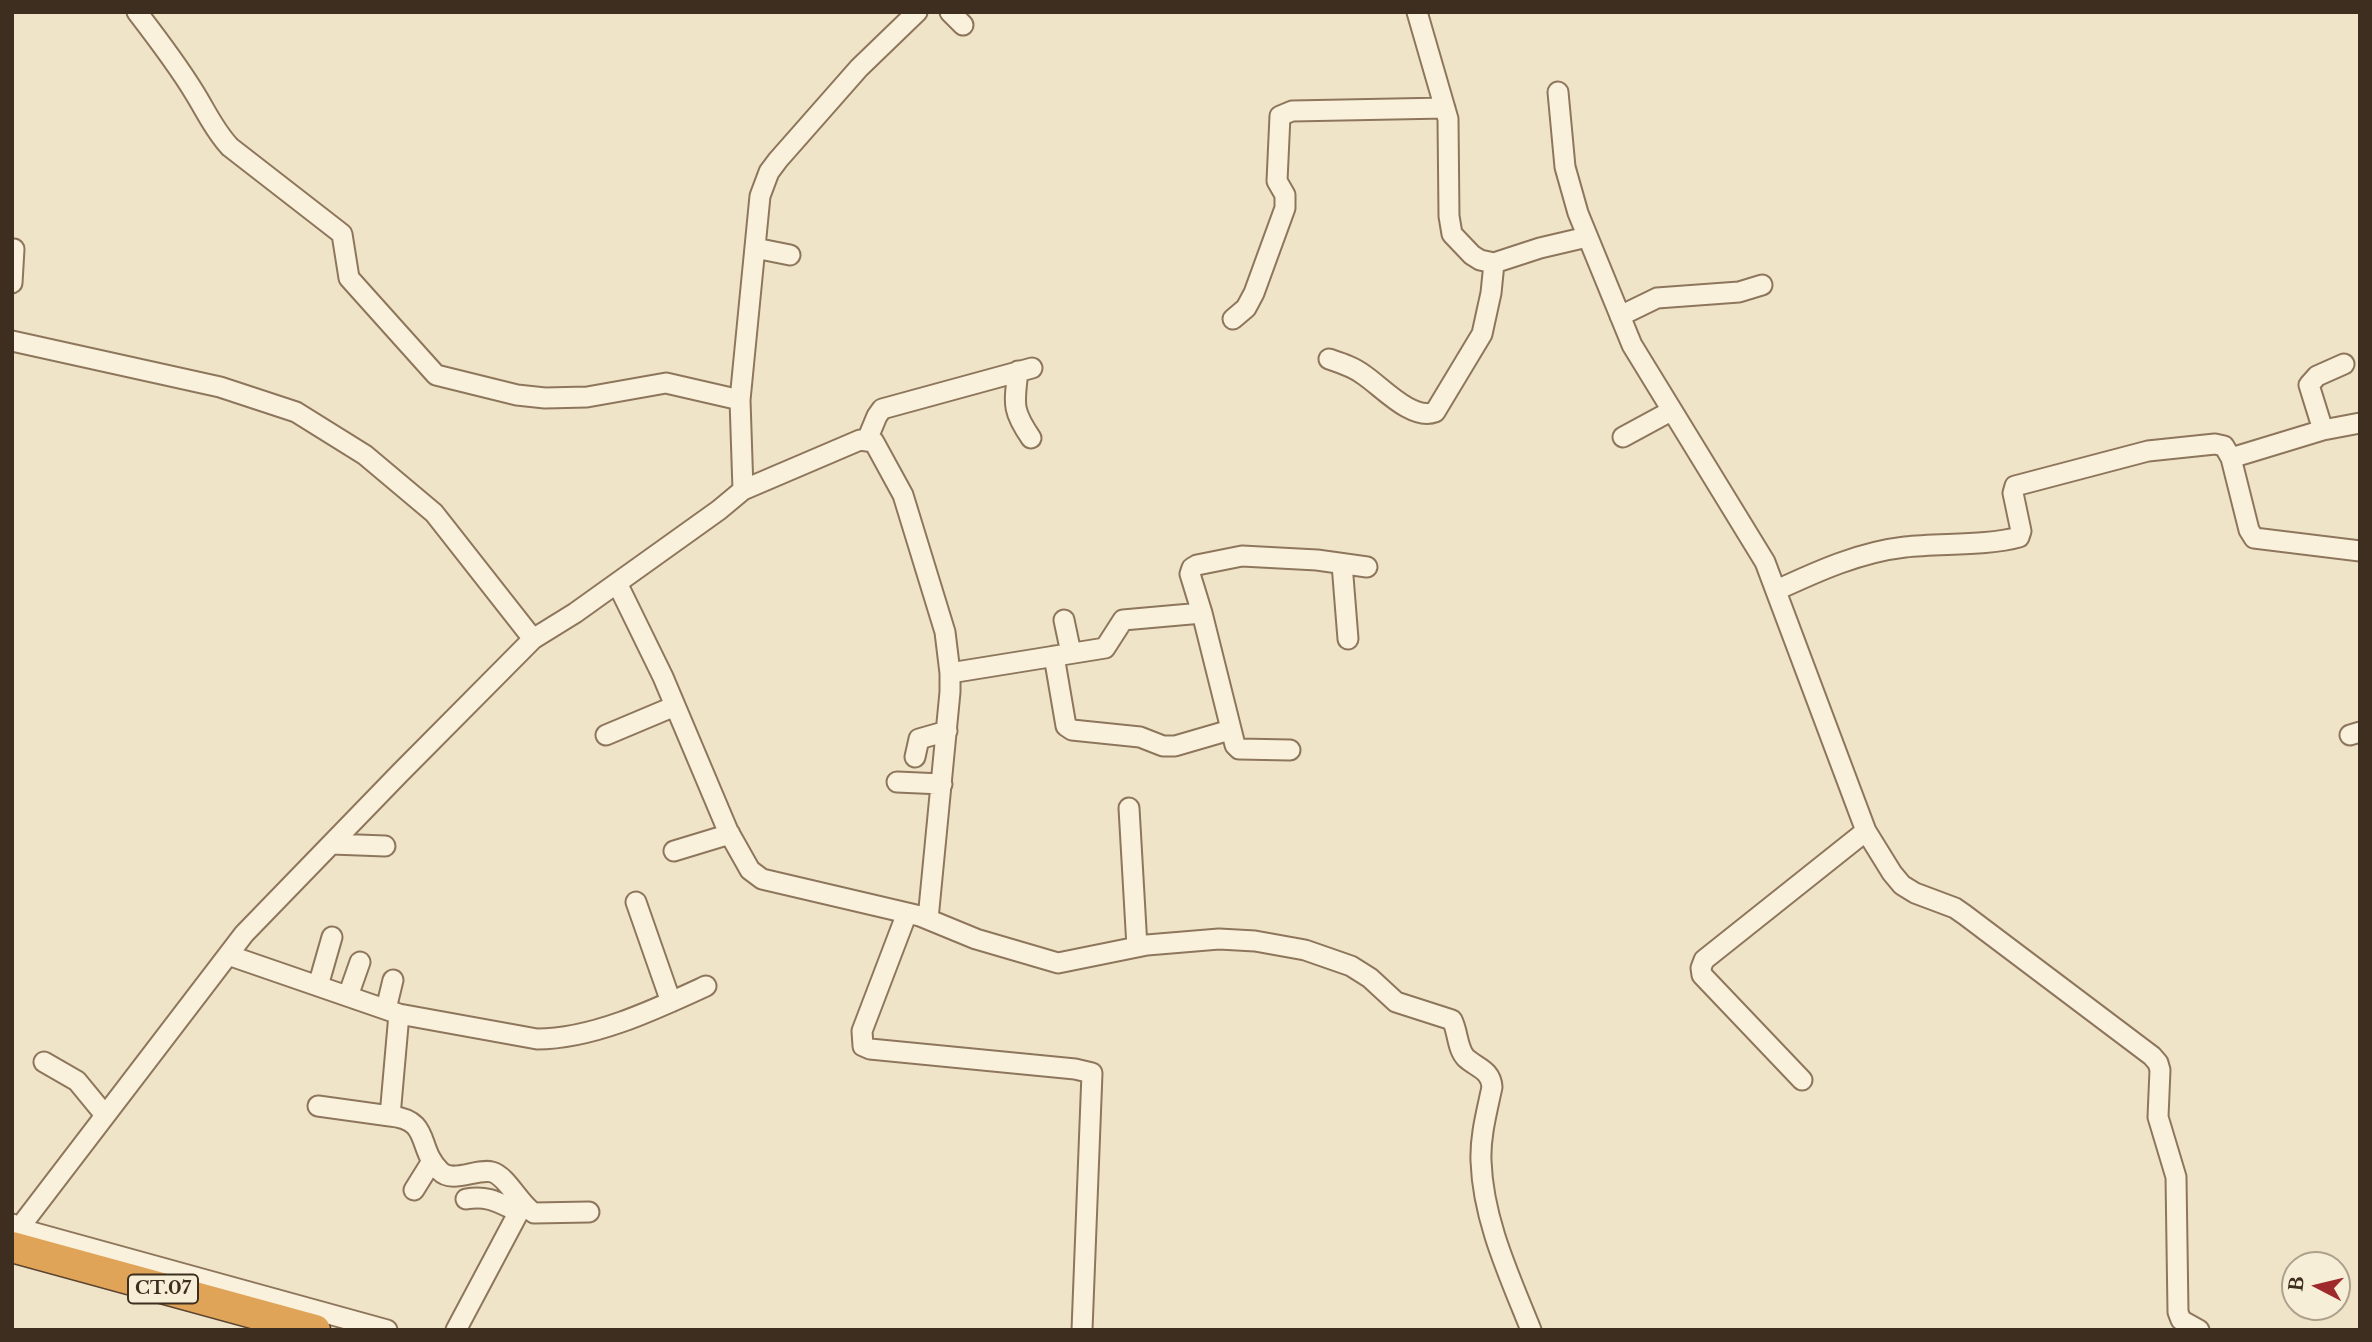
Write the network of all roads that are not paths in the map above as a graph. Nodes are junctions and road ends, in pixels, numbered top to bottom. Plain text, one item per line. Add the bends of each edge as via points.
1 (137, 12) edge
2 (917, 12) edge
3 (1417, 12) edge
4 (1558, 92) dead end
5 (1445, 108) junction
6 (1587, 237) junction
7 (754, 248) junction
8 (14, 249) dead end
9 (790, 255) dead end
10 (1494, 263) junction
11 (12, 283) edge
12 (1762, 285) dead end
13 (1620, 316) junction
14 (1233, 319) dead end
15 (12, 341) edge
16 (1329, 359) dead end
17 (2344, 364) dead end
18 (740, 400) junction
19 (1671, 411) junction
20 (2360, 423) edge
21 (2323, 430) junction
22 (1623, 437) dead end
23 (1031, 438) dead end
24 (867, 440) junction
25 (2231, 458) junction
26 (743, 490) junction
27 (2360, 551) edge
28 (1342, 564) junction
29 (1367, 567) dead end
30 (617, 583) junction
31 (1777, 590) junction
32 (1202, 613) junction
33 (1064, 620) dead end
34 (533, 639) junction
35 (1348, 639) dead end
36 (1062, 655) junction
37 (950, 673) junction
38 (675, 706) junction
39 (1230, 730) junction
40 (947, 731) junction
41 (606, 735) dead end
42 (1290, 750) dead end
43 (915, 757) dead end
44 (897, 782) dead end
45 (942, 784) junction
46 (1129, 808) dead end
47 (1866, 831) junction
48 (730, 834) junction
49 (332, 844) junction
50 (385, 846) dead end
51 (674, 851) dead end
52 (636, 902) dead end
53 (907, 912) junction
54 (928, 919) junction
55 (332, 937) dead end
56 (1137, 947) junction
57 (228, 956) junction
58 (360, 962) dead end
59 (393, 980) dead end
60 (318, 986) junction
61 (706, 986) dead end
62 (348, 996) junction
63 (671, 1002) junction
64 (393, 1012) junction
65 (44, 1062) dead end
66 (1802, 1080) dead end
67 (318, 1106) dead end
68 (105, 1115) junction
69 (390, 1116) junction
70 (432, 1161) junction
71 (414, 1190) dead end
72 (466, 1199) dead end
73 (521, 1208) junction
74 (589, 1212) dead end
75 (15, 1232) edge
76 (315, 1330) edge
77 (387, 1330) edge
78 (456, 1330) edge
79 (1082, 1330) edge
80 (1531, 1330) edge
81 (2199, 1330) edge

1 - 18 street via 230,147 342,234 349,278 436,375 517,396 587,397 666,383
2 - 7 street via 859,68 769,172 760,196
3 - 5 street
4 - 6 street via 1565,167
5 - 10 street via 1452,234 1472,255
5 - 14 street via 1292,111 1280,116 1277,181 1285,195 1285,208 1254,293
6 - 10 street
6 - 13 street
7 - 9 street
7 - 18 street
8 - 11 street
10 - 16 street via 1482,334 1435,412 1428,415 1412,409 1352,367
12 - 13 street via 1739,292 1657,298
13 - 19 street
15 - 34 street via 220,387 296,412 365,455 434,513
17 - 21 street via 2317,376 2309,385
18 - 26 street
19 - 22 street
19 - 31 street via 1753,539
20 - 21 street
21 - 25 street
23 - 24 street via 1016,411 1015,398 1025,370 883,409
24 - 26 street
24 - 37 street via 874,442 903,495 944,632
25 - 27 street via 2255,538
25 - 31 street via 2224,446 2214,444 2165,448 2020,484 2013,493 2019,537 1881,551 1828,567
26 - 30 street
28 - 29 street
28 - 32 street via 1242,556 1197,565 1190,574
28 - 35 street
30 - 34 street
30 - 38 street
31 - 47 street
32 - 36 street via 1123,620 1105,648
32 - 39 street
33 - 36 street
34 - 49 street
36 - 37 street
36 - 39 street via 1066,726 1072,730 1140,737 1175,746
37 - 40 street
38 - 41 street
38 - 48 street
39 - 42 street via 1240,749
40 - 43 street via 919,739
40 - 45 street
44 - 45 street
45 - 54 street
46 - 56 street
47 - 66 street via 1704,960 1701,968 1702,975
47 - 81 street via 1902,885 1965,915 2158,1063 2158,1117 2176,1177 2178,1312 2181,1320
48 - 51 street
48 - 53 street via 750,870 762,879
49 - 50 street
49 - 57 street
52 - 63 street
53 - 54 street
53 - 79 street via 862,1031 863,1046 1092,1073
54 - 56 street via 976,939 1058,963
55 - 60 street
56 - 80 street via 1219,939 1306,950 1352,966 1396,1002 1452,1020 1464,1056 1492,1079 1481,1162 1488,1210
57 - 60 street
57 - 68 street
58 - 62 street
59 - 64 street
60 - 62 street
61 - 63 street
62 - 64 street
63 - 64 street via 560,1039 537,1040
64 - 69 street
65 - 68 street via 77,1081
67 - 69 street
68 - 75 street
69 - 70 street via 405,1117 415,1124
70 - 71 street
70 - 73 street via 444,1174 493,1172
72 - 73 street via 482,1196
73 - 74 street via 534,1213
73 - 78 street
75 - 76 highway, CT.07
75 - 77 street

